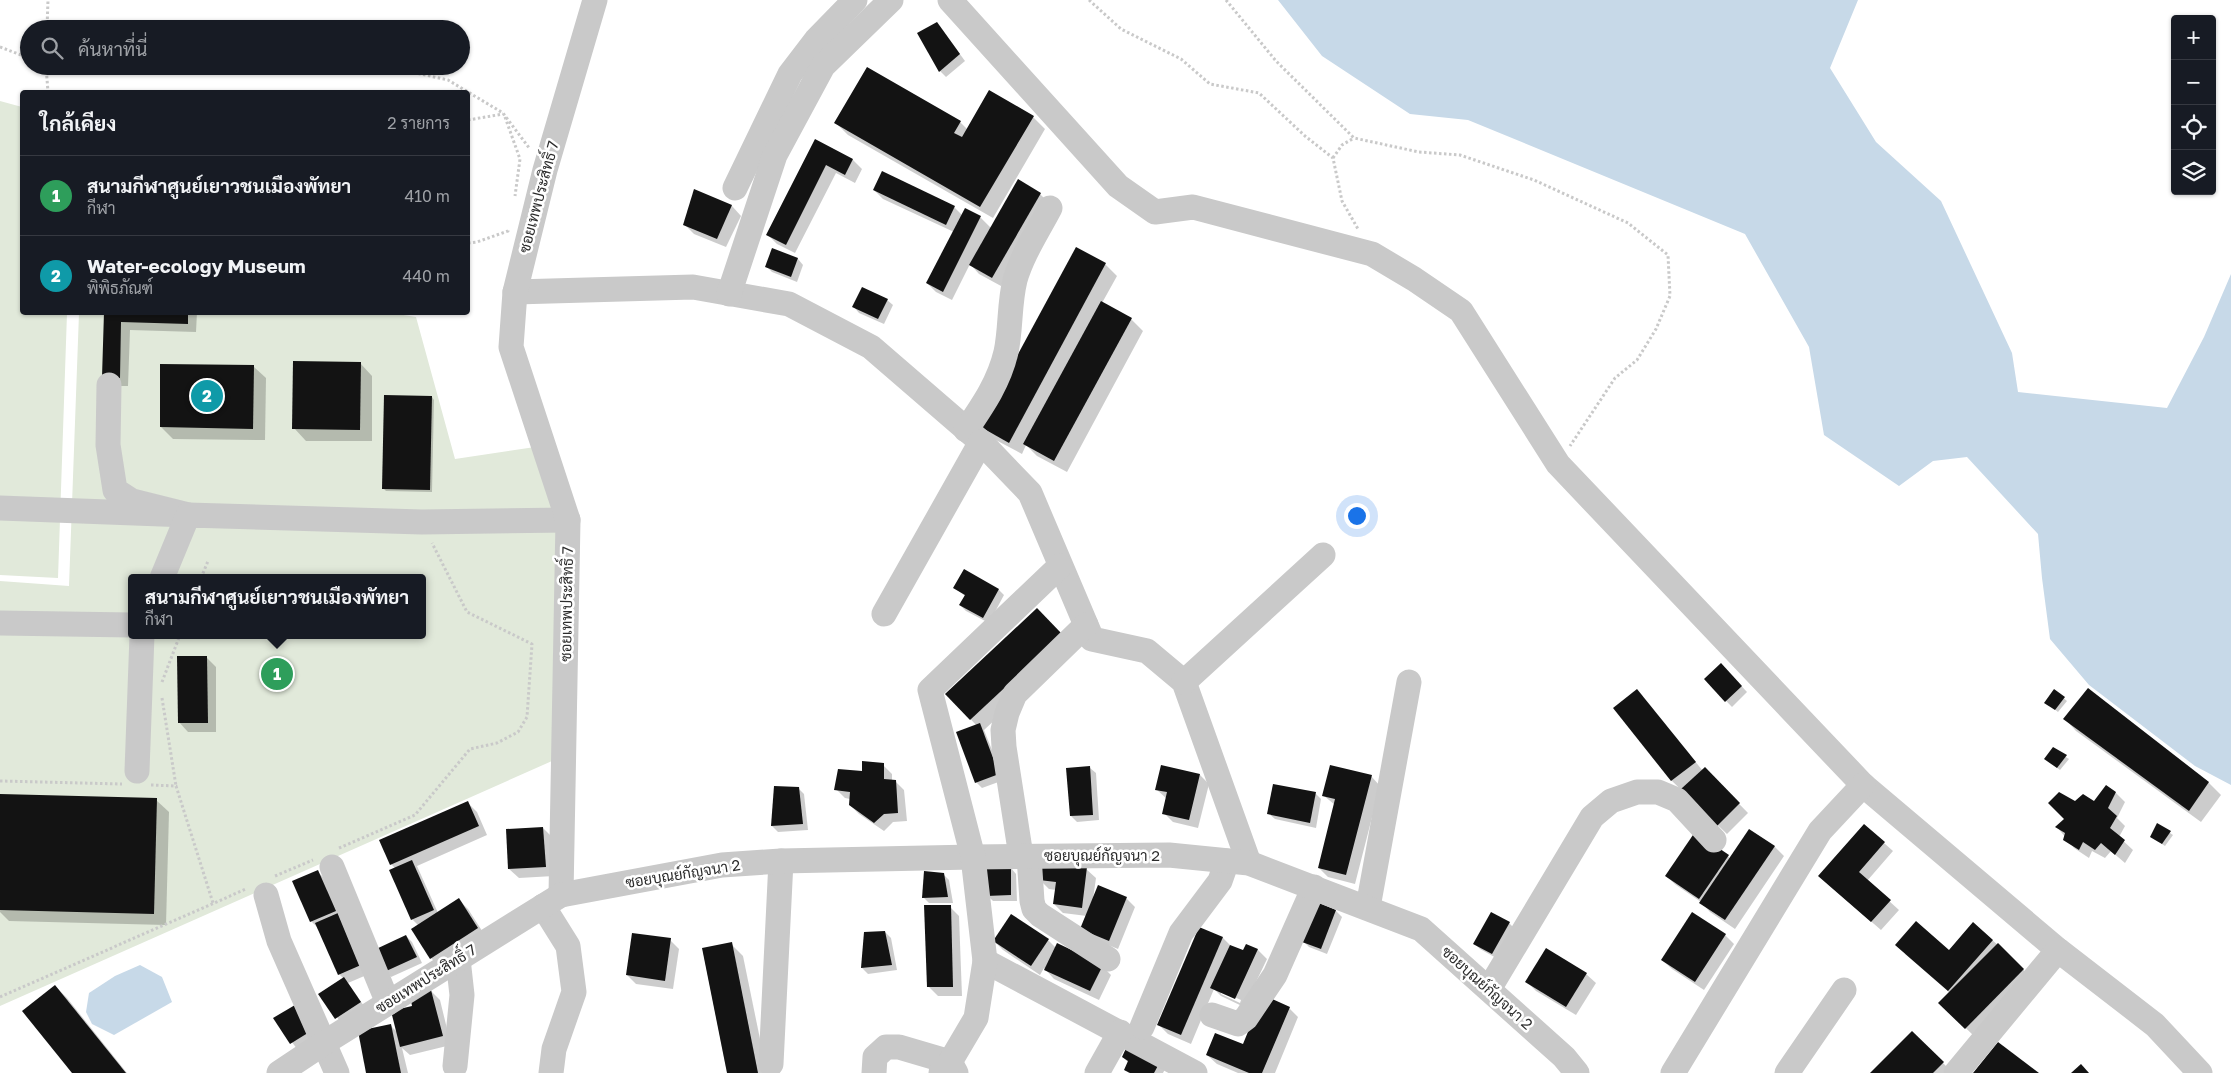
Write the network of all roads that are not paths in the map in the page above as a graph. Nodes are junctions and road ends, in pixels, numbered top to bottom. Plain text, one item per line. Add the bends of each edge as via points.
1 (595, 0) edge
2 (855, 0) edge
3 (890, 0) edge
4 (950, 0) edge
5 (735, 188) dead end
6 (1050, 208) dead end
7 (515, 292) junction
8 (729, 294) junction
9 (109, 385) dead end
10 (973, 436) junction
11 (0, 508) edge
12 (188, 515) junction
13 (568, 520) junction
14 (1323, 555) dead end
15 (1060, 566) junction
16 (164, 574) edge
17 (884, 614) dead end
18 (0, 623) edge
19 (128, 625) edge
20 (1086, 626) junction
21 (142, 639) edge
22 (1184, 682) junction
23 (1409, 682) dead end
24 (137, 780) road end
25 (1864, 785) junction
26 (1714, 840) dead end
27 (1025, 856) junction
28 (973, 857) junction
29 (326, 859) road end
30 (780, 861) junction
31 (1238, 862) junction
32 (262, 887) road end
33 (1314, 887) junction
34 (552, 901) junction
35 (1368, 907) junction
36 (2058, 950) junction
37 (458, 959) junction
38 (1108, 959) dead end
39 (985, 962) junction
40 (1489, 989) junction
41 (1844, 990) dead end
42 (388, 1003) junction
43 (1212, 1015) dead end
44 (1131, 1030) junction
45 (324, 1043) junction
46 (771, 1064) dead end
47 (456, 1066) dead end
48 (949, 1069) edge
49 (279, 1073) edge
50 (337, 1073) edge
51 (551, 1073) edge
52 (874, 1073) edge
53 (1097, 1073) edge
54 (1195, 1073) edge
55 (1577, 1073) edge
56 (1673, 1073) edge
57 (1787, 1073) edge
58 (1956, 1073) edge
59 (2200, 1073) edge

1 - 7 street, ซอยเทพประสิทธิ์ 7 via 545,170
2 - 5 street via 816,40 790,74
3 - 8 street via 823,66 775,155
4 - 25 street via 1118,186 1156,212 1193,207 1372,254 1461,311 1558,464
6 - 10 street via 1015,280 1000,375
7 - 8 street via 693,288
7 - 13 street, ซอยเทพประสิทธิ์ 7 via 511,347
8 - 10 street via 789,304 871,347
9 - 12 street via 108,445 115,490 132,501
10 - 15 street via 1030,492
10 - 17 street
11 - 12 street
12 - 13 street via 422,522
12 - 16 street
13 - 34 street, ซอยเทพประสิทธิ์ 7
14 - 22 street
15 - 20 street
15 - 28 street via 930,690
18 - 19 street
20 - 22 street via 1092,639 1147,651
20 - 27 street via 1015,694 1007,713 1004,747
21 - 24 street
22 - 31 street
23 - 35 street
25 - 36 street
25 - 56 street via 1820,831
26 - 40 street via 1677,800 1658,792 1637,792 1611,801 1592,817
27 - 28 street, ซอยบุณย์กัญจนา 2
27 - 31 street, ซอยบุณย์กัญจนา 2 via 1169,855
27 - 38 street via 1034,908 1040,916
28 - 30 street, ซอยบุณย์กัญจนา 2
28 - 39 street
29 - 42 street
30 - 34 street, ซอยบุณย์กัญจนา 2 via 722,865
30 - 46 street
31 - 33 street, ซอยบุณย์กัญจนา 2
31 - 44 street via 1181,933
32 - 45 street via 278,940
33 - 35 street, ซอยบุณย์กัญจนา 2
33 - 43 street via 1275,975 1246,1018 1238,1024
34 - 37 street, ซอยเทพประสิทธิ์ 7
34 - 51 street via 555,923 568,946 574,992 554,1049
35 - 40 street, ซอยบุณย์กัญจนา 2 via 1422,929
36 - 58 street
36 - 59 street via 2155,1025
37 - 42 street, ซอยเทพประสิทธิ์ 7
37 - 47 street via 462,995
39 - 44 street
39 - 48 street via 976,1018
40 - 55 street, ซอยบุณย์กัญจนา 2 via 1564,1057
41 - 57 street
42 - 45 street, ซอยเทพประสิทธิ์ 7
44 - 53 street
44 - 54 street
45 - 49 street, ซอยเทพประสิทธิ์ 7
45 - 50 street
48 - 52 street via 899,1047 886,1047 875,1057

